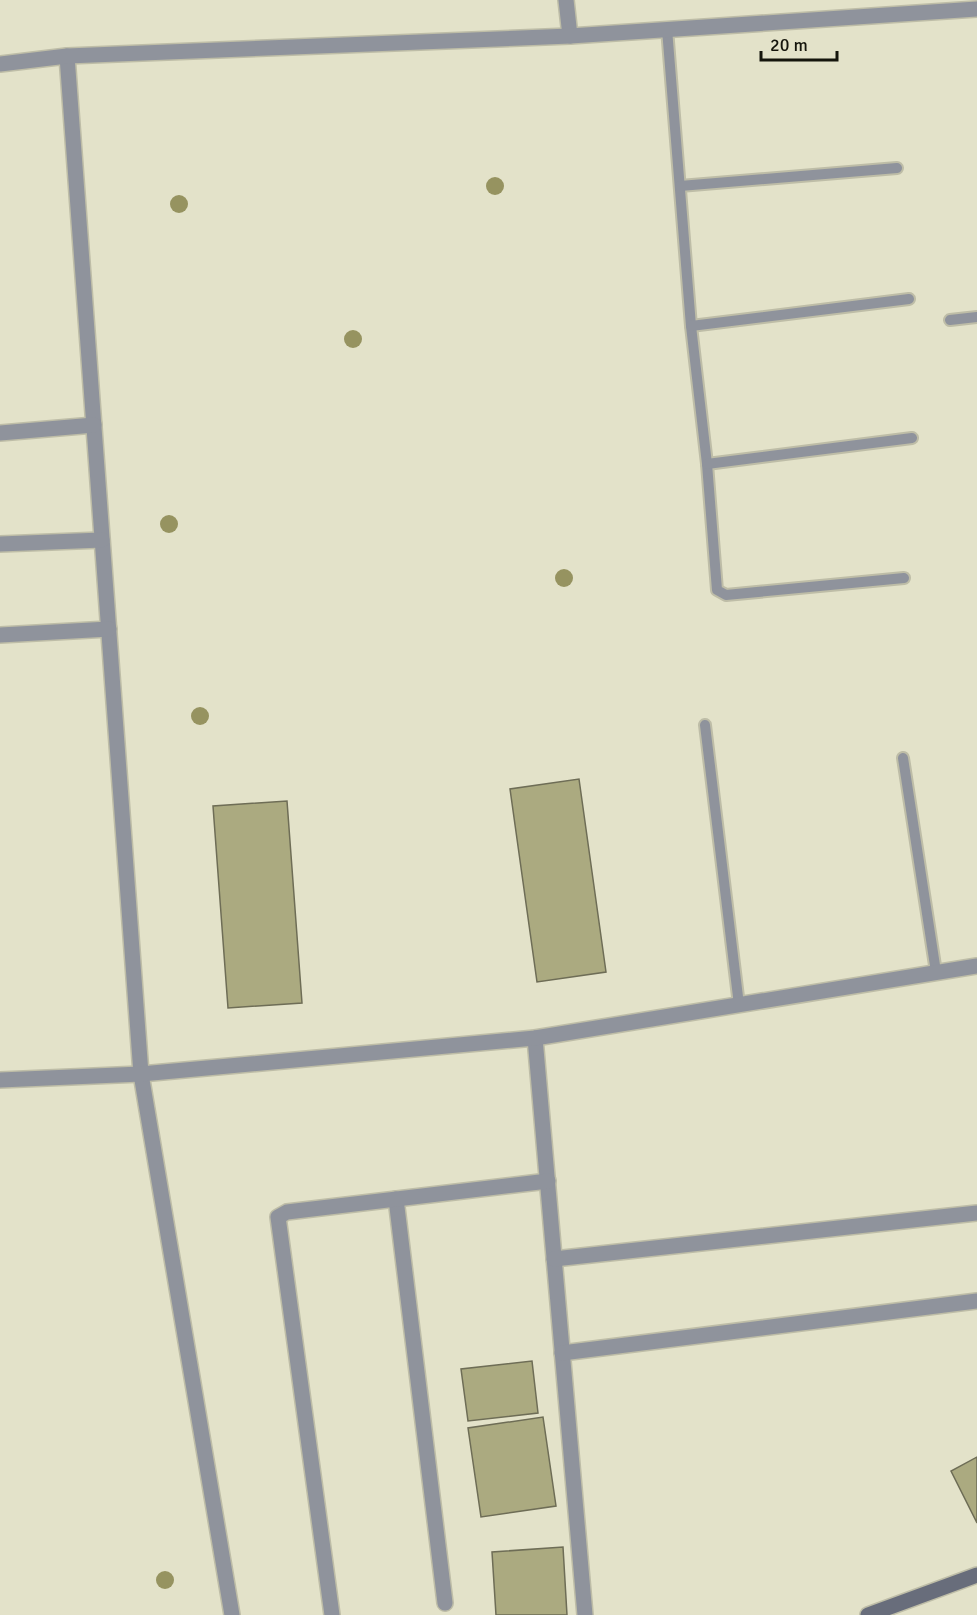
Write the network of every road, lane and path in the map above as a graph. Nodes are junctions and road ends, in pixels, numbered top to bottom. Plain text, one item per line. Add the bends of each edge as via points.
1 (566, 0) edge
2 (977, 9) edge
3 (667, 29) junction
4 (570, 36) junction
5 (67, 56) junction
6 (0, 64) edge
7 (897, 168) dead end
8 (680, 186) junction
9 (909, 298) dead end
10 (977, 317) edge
11 (950, 320) dead end
12 (691, 326) junction
13 (94, 425) junction
14 (0, 433) edge
15 (912, 438) dead end
16 (707, 464) junction
17 (102, 540) junction
18 (0, 544) edge
19 (904, 578) dead end
20 (109, 629) junction
21 (0, 635) edge
22 (705, 725) dead end
23 (903, 758) dead end
24 (977, 966) edge
25 (936, 972) junction
26 (739, 1005) junction
27 (535, 1038) junction
28 (141, 1074) junction
29 (0, 1080) edge
30 (548, 1181) junction
31 (396, 1199) junction
32 (977, 1213) edge
33 (554, 1259) junction
34 (977, 1301) edge
35 (562, 1353) junction
36 (977, 1575) edge
37 (445, 1603) dead end
38 (232, 1615) edge
39 (332, 1615) edge
40 (585, 1615) edge
41 (868, 1615) edge

1 - 4 street
2 - 3 street
3 - 4 street
3 - 8 lane
4 - 5 street
5 - 6 street
5 - 13 street
7 - 8 lane
8 - 12 lane
9 - 12 lane
10 - 11 lane
12 - 16 lane
13 - 14 street
13 - 17 street
15 - 16 lane
16 - 19 lane via 717,590 726,595
17 - 18 street
17 - 20 street
20 - 21 street
20 - 28 street
22 - 26 lane
23 - 25 lane
24 - 25 street
25 - 26 street
26 - 27 street
27 - 28 street
27 - 30 street
28 - 29 street
28 - 38 street
30 - 31 street
30 - 33 street
31 - 37 street
31 - 39 street via 287,1212 278,1217
32 - 33 street
33 - 35 street
34 - 35 street
35 - 40 street
36 - 41 street

